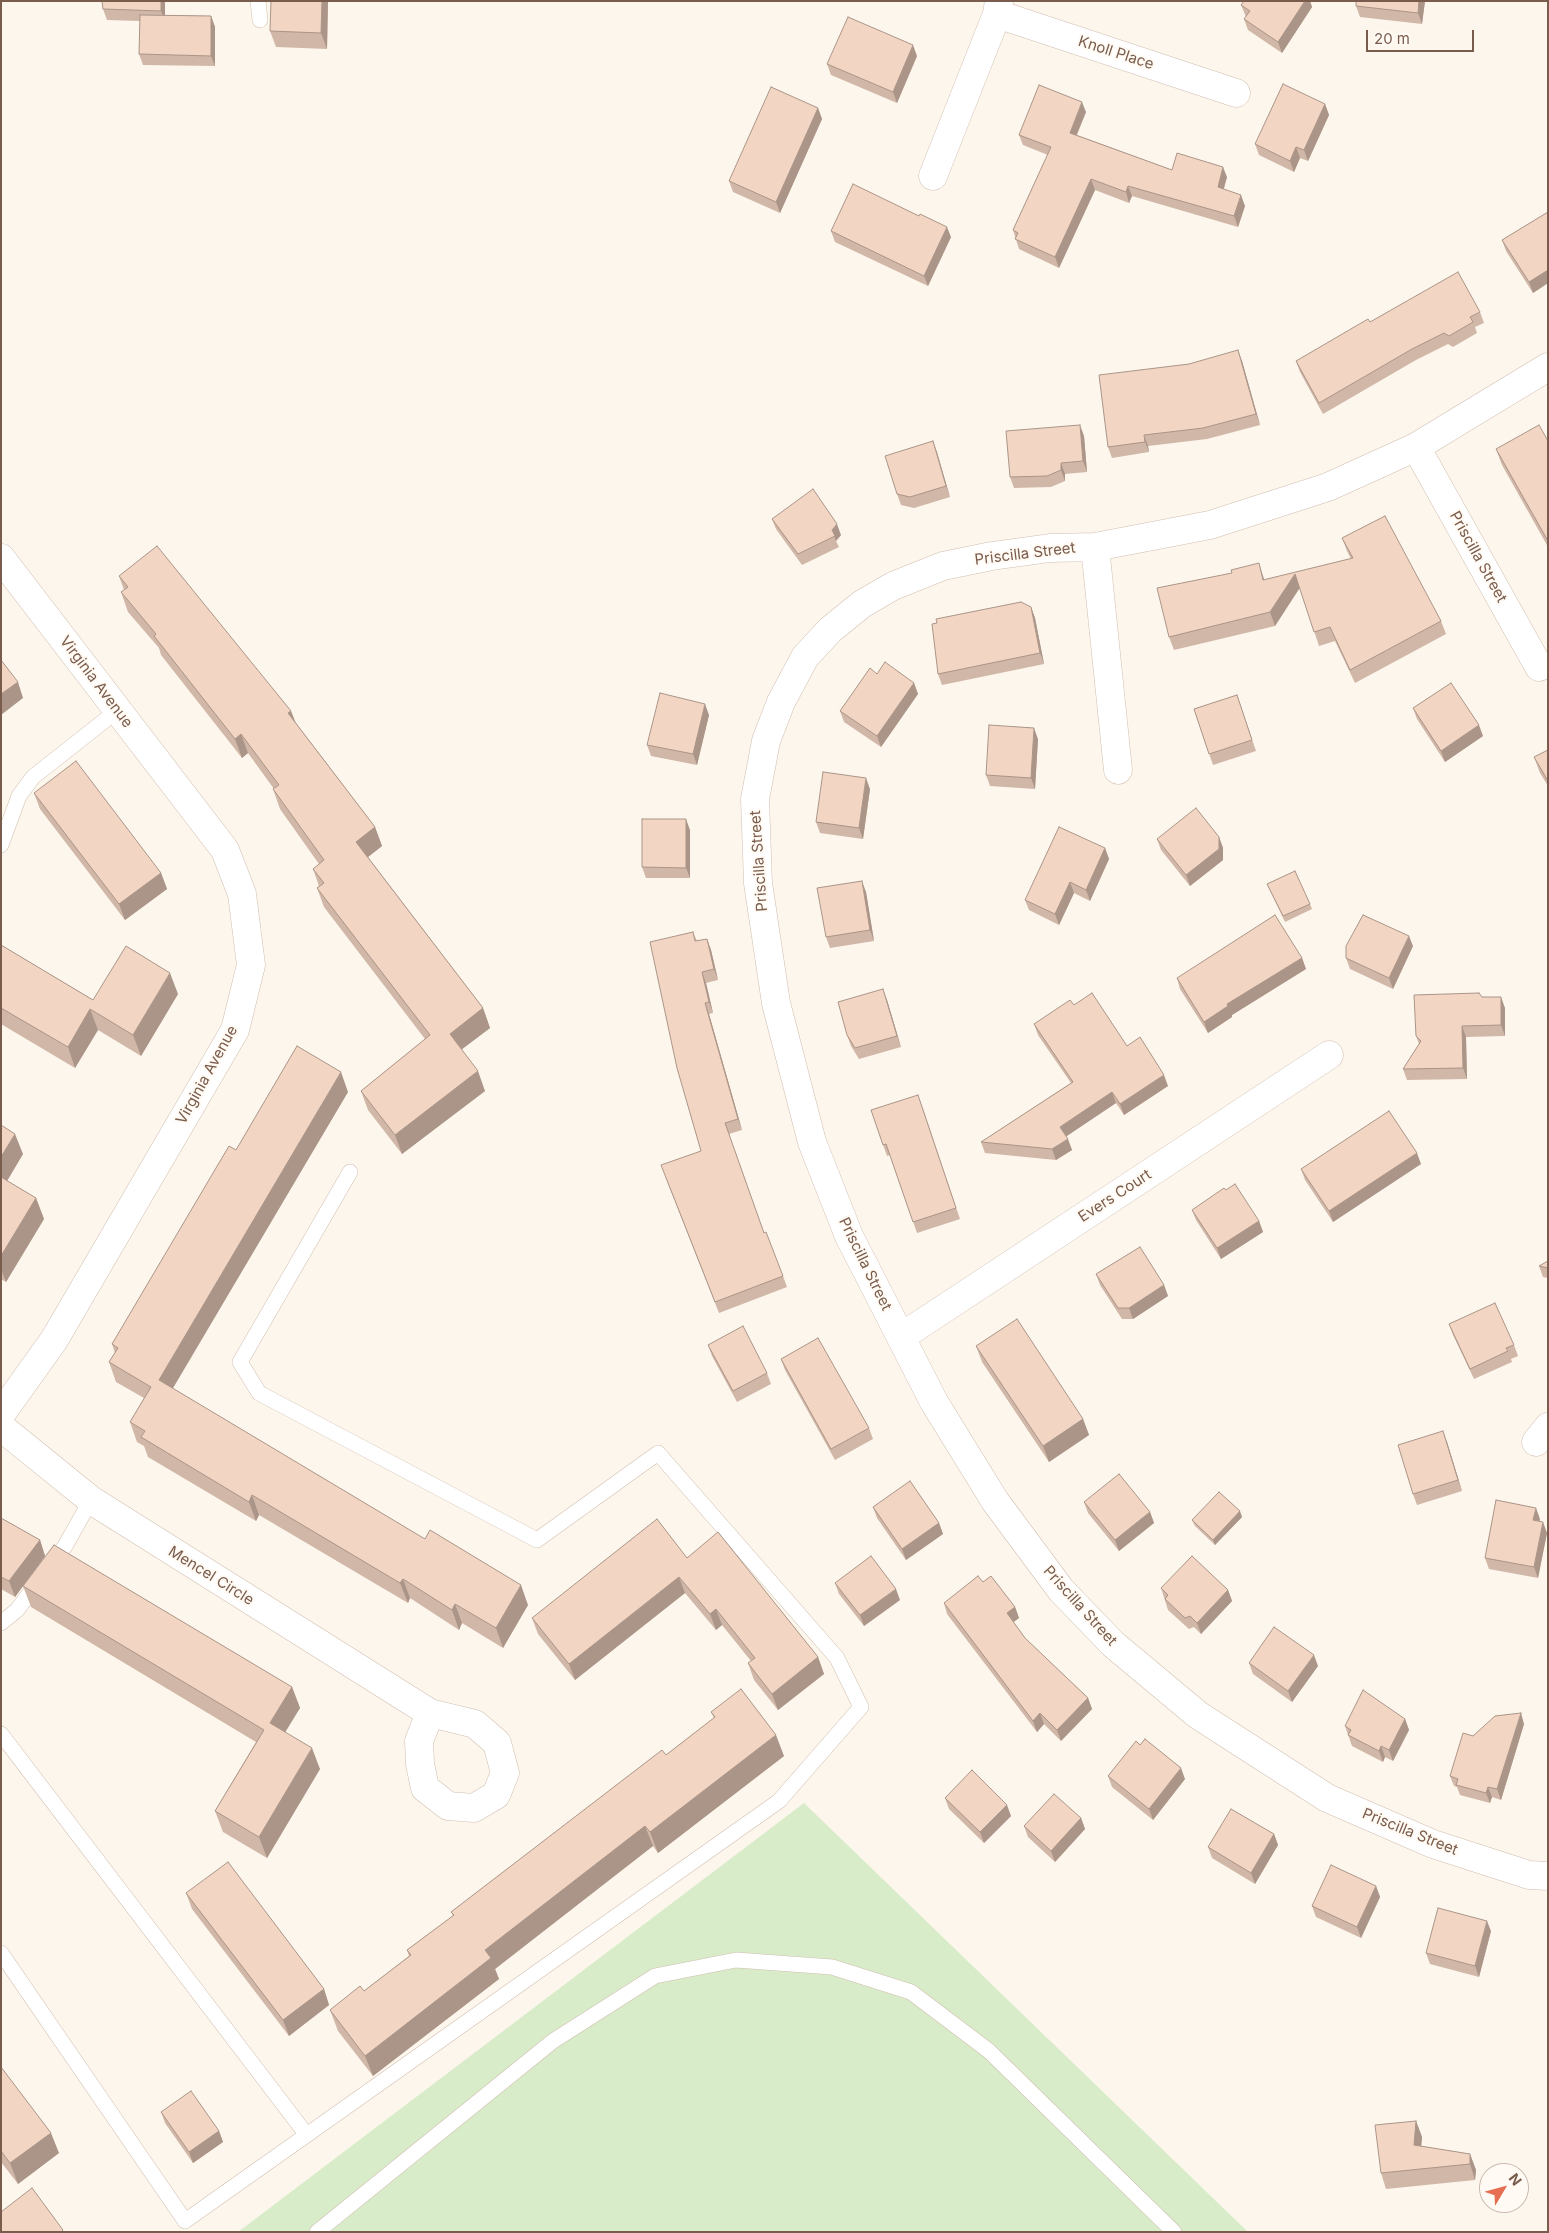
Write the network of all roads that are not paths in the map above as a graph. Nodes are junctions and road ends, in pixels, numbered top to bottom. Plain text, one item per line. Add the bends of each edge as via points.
1 (258, 1) edge
2 (998, 7) edge
3 (260, 20) dead end
4 (1236, 93) dead end
5 (933, 176) dead end
6 (1548, 367) edge
7 (1416, 447) junction
8 (1095, 547) junction
9 (1, 558) edge
10 (1539, 667) dead end
11 (118, 710) junction
12 (1118, 770) dead end
13 (1, 845) edge
14 (1329, 1055) dead end
15 (350, 1172) dead end
16 (902, 1337) junction
17 (1, 1414) edge
18 (1, 1426) edge
19 (91, 1500) junction
20 (1, 1623) edge
21 (430, 1713) dead end
22 (1, 1734) edge
23 (1548, 1876) edge
24 (1, 1953) edge
25 (306, 2134) junction
26 (317, 2232) edge
27 (1174, 2232) edge

1 - 3 lane
2 - 4 street, Knoll Place
2 - 5 street, Knoll Place
6 - 7 street, Priscilla Street
7 - 8 street, Priscilla Street via 1328,486 1210,524
7 - 10 street, Priscilla Street
8 - 12 street, Priscilla Street
8 - 16 street, Priscilla Street via 1050,548 943,566 893,586 862,604 830,630 805,657 781,702 766,741 755,799 758,883 776,1003 812,1142 849,1236
9 - 11 street, Virginia Avenue
11 - 13 lane via 33,777 19,796
11 - 17 street, Virginia Avenue via 225,850 242,894 250,966 235,1030 54,1340
14 - 16 street, Evers Court
15 - 25 lane via 240,1362 259,1393 538,1540 658,1453 837,1658 861,1707 779,1801
16 - 23 street, Priscilla Street via 934,1402 994,1501 1061,1590 1113,1644 1198,1715 1327,1798 1433,1844 1529,1875
18 - 19 street, Mencel Circle
19 - 20 lane via 65,1546 17,1610
19 - 21 street, Mencel Circle
22 - 25 lane
24 - 25 lane via 185,2221
26 - 27 lane via 552,2041 655,1976 736,1960 832,1967 911,1992 989,2051

